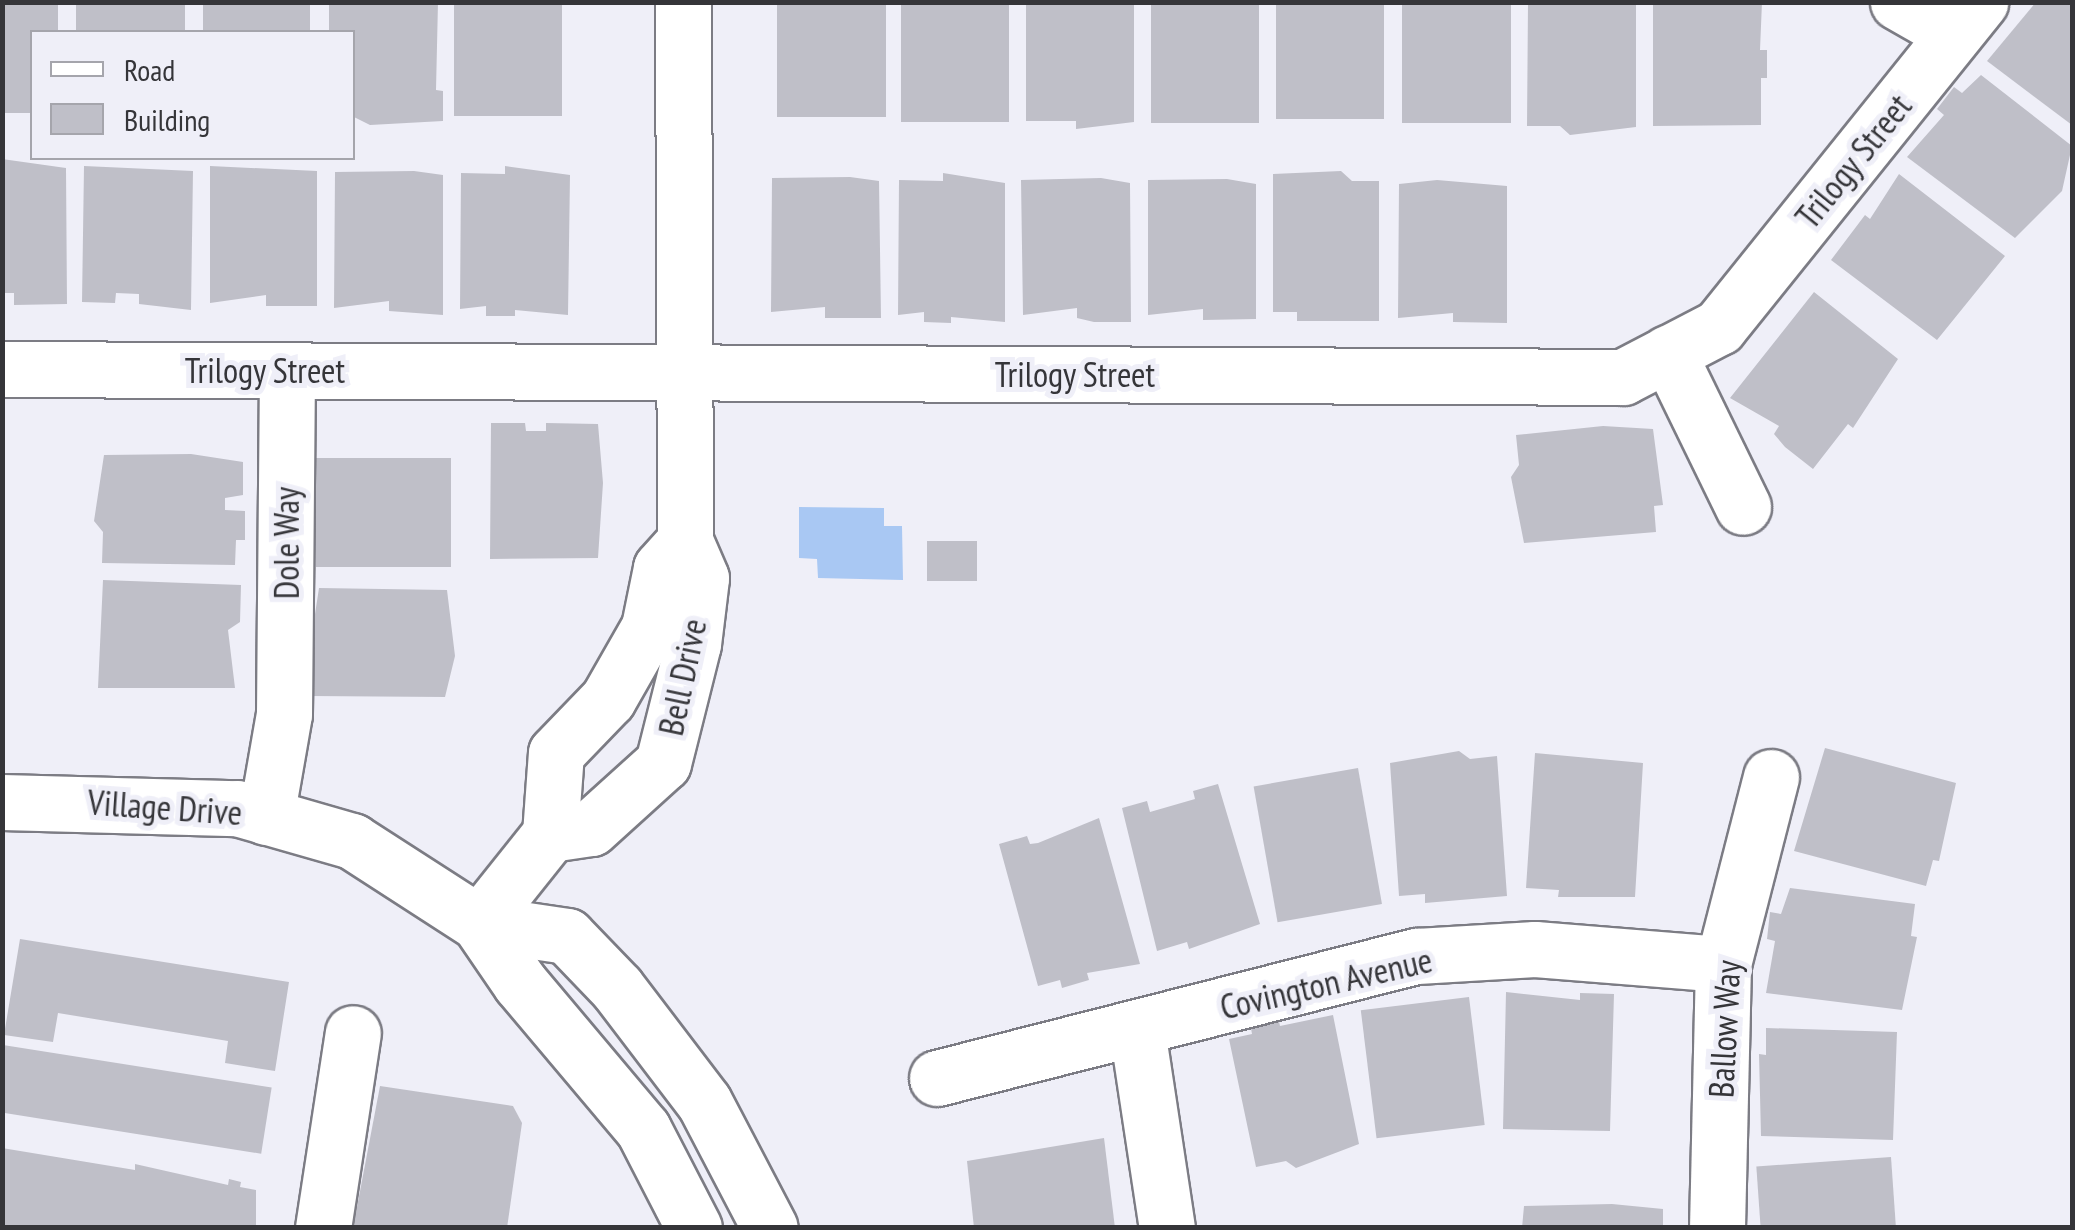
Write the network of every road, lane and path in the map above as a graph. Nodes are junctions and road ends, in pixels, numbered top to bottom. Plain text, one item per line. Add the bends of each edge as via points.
1 (683, 2) edge
2 (1898, 2) edge
3 (1967, 18) edge
4 (1668, 354) junction
5 (3, 369) edge
6 (287, 371) junction
7 (685, 372) junction
8 (2, 378) edge
9 (1743, 507) dead end
10 (685, 540) junction
11 (608, 699) junction
12 (672, 724) junction
13 (1771, 776) dead end
14 (2, 802) edge
15 (266, 816) junction
16 (550, 834) junction
17 (479, 923) junction
18 (1723, 964) junction
19 (1137, 1030) junction
20 (353, 1033) dead end
21 (937, 1078) dead end
22 (323, 1228) edge
23 (694, 1228) edge
24 (770, 1228) edge
25 (1167, 1228) edge
26 (1717, 1228) edge

1 - 7 street, Bell Drive
2 - 3 street
3 - 4 street, Trilogy Street via 1720,327
4 - 7 street, Trilogy Street via 1623,377
4 - 9 street
5 - 6 street, Trilogy Street
5 - 8 street
6 - 7 street, Trilogy Street
6 - 15 street, Dole Way via 284,714
7 - 10 street, Bell Drive
10 - 11 street, Bell Drive via 661,568 649,627
10 - 12 street, Bell Drive via 701,578 694,644
11 - 12 street
11 - 16 street, Bell Drive via 556,753
12 - 16 street, Bell Drive via 663,764 591,828
13 - 18 street, Ballow Way
14 - 15 street, Village Drive via 201,806
15 - 17 street, Village Drive via 352,841
16 - 17 street
17 - 23 street, Village Drive via 520,983 643,1128
17 - 24 street, Village Drive via 567,936 617,988 704,1102
18 - 19 street, Covington Avenue via 1534,949 1417,956
18 - 26 street, Ballow Way
19 - 21 street, Covington Avenue
19 - 25 street
20 - 22 street

